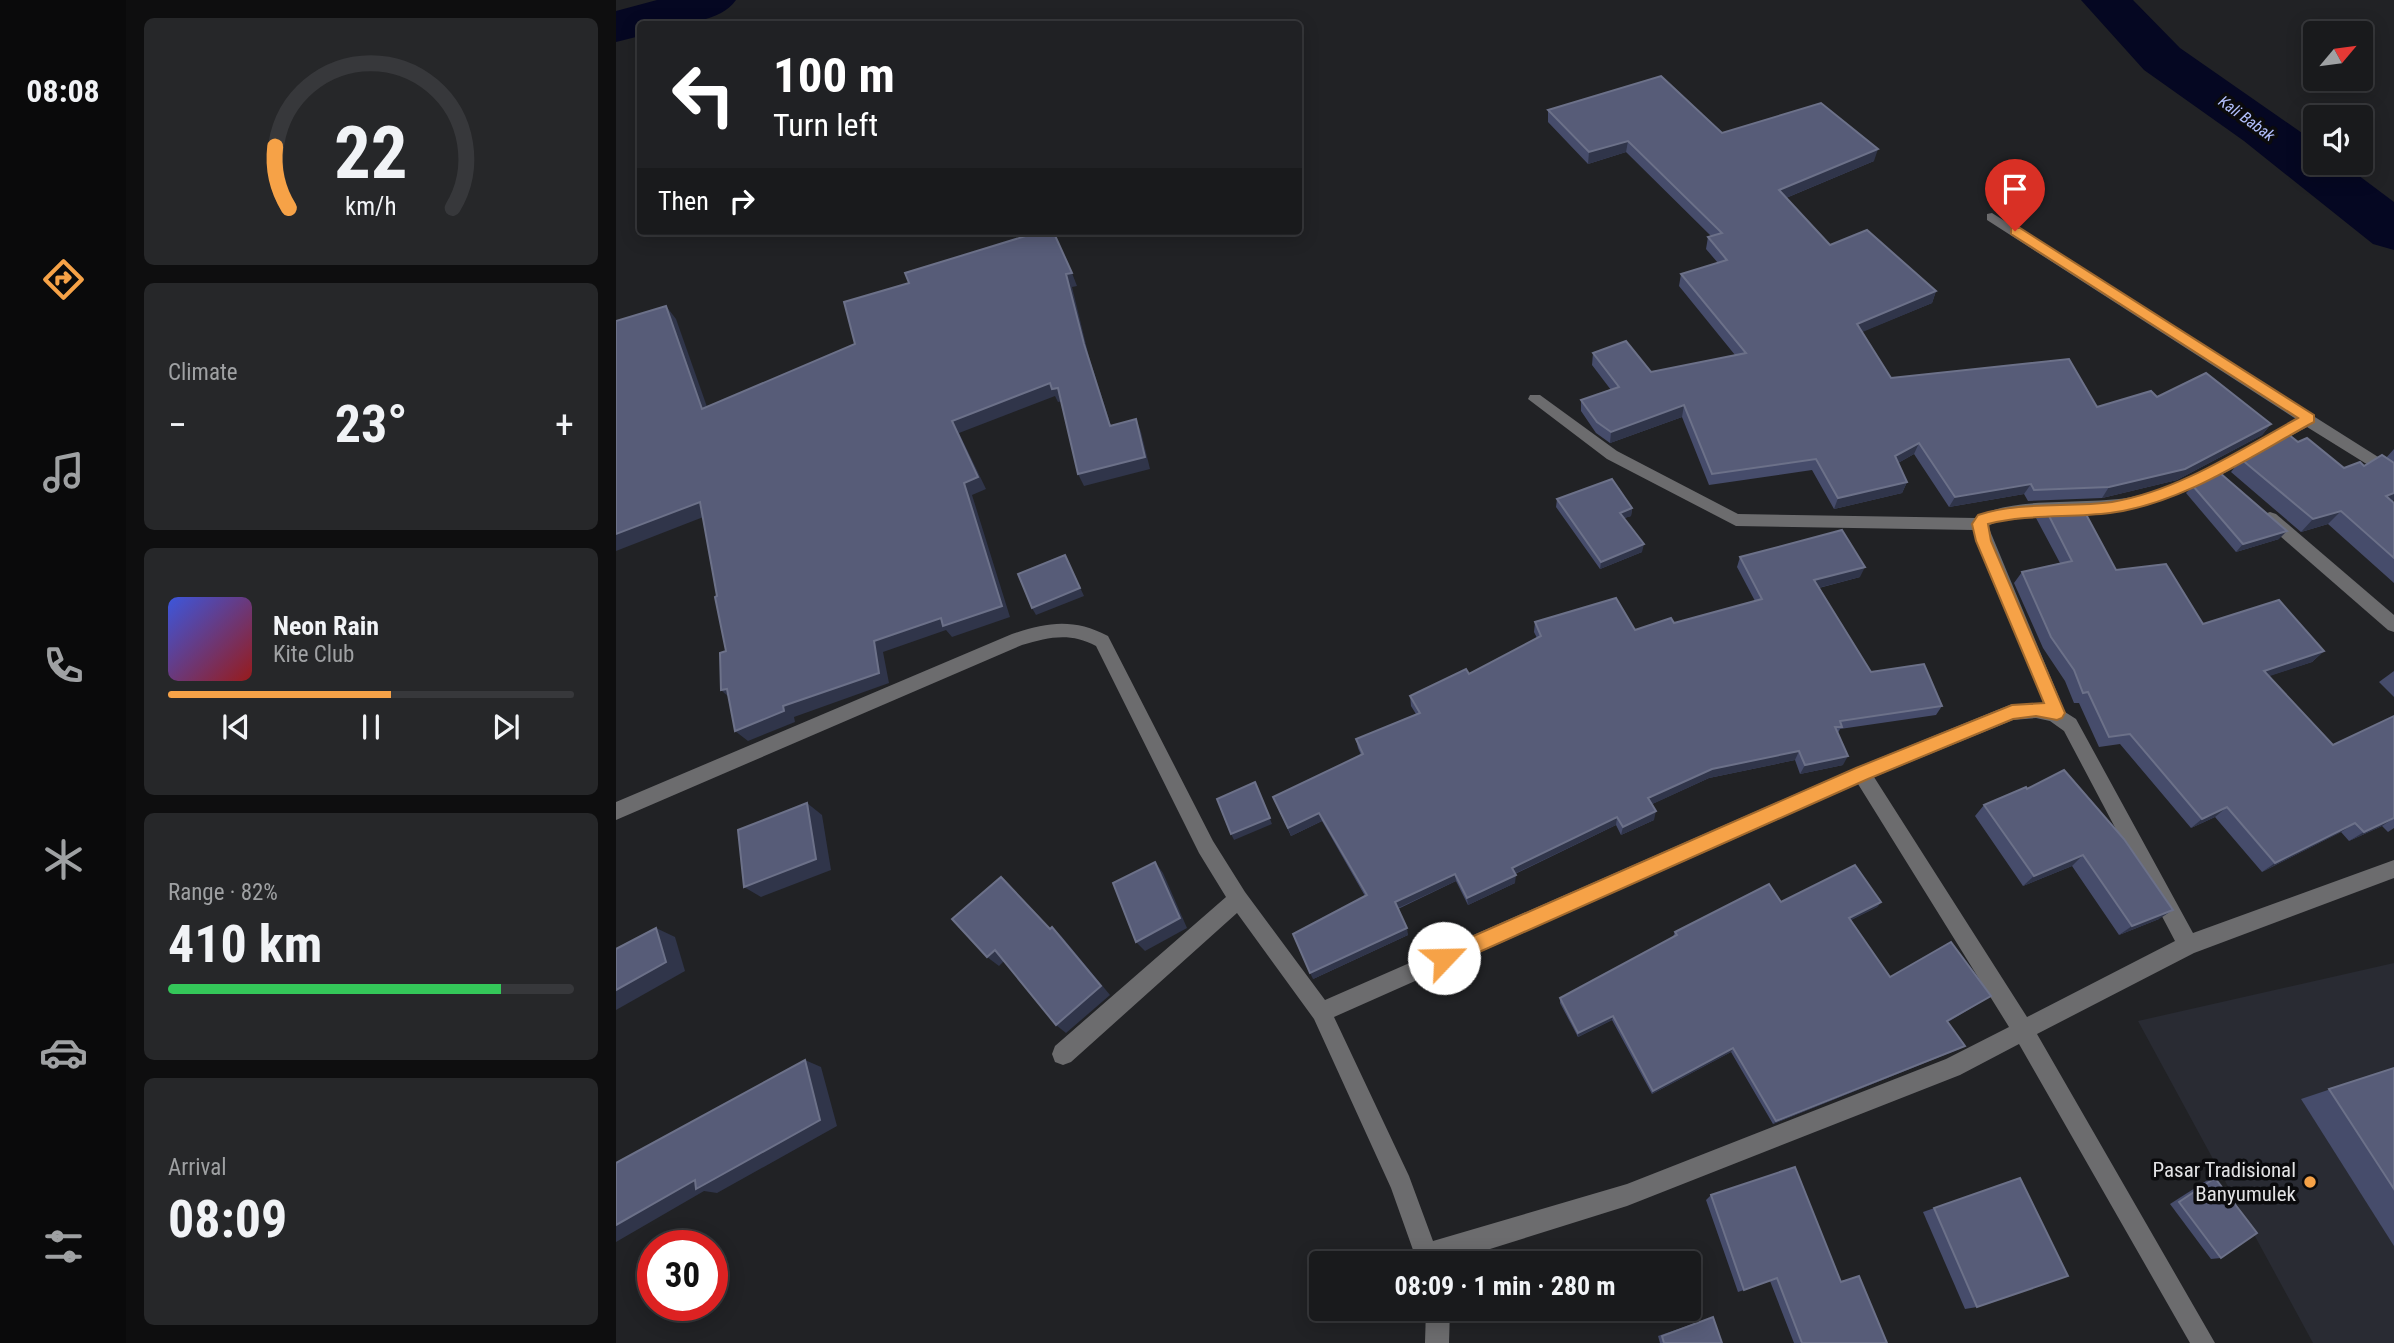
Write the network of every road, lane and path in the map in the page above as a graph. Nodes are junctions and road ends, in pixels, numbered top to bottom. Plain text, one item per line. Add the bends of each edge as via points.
1 (1993, 217) dead end
2 (1535, 399) dead end
3 (2309, 419) junction
4 (2214, 470) junction
5 (2394, 475) edge
6 (2234, 487) edge
7 (2253, 504) edge
8 (1979, 524) junction
9 (2394, 625) edge
10 (2057, 713) junction
11 (1862, 774) junction
12 (616, 811) edge
13 (2394, 869) edge
14 (1238, 899) junction
15 (2188, 945) junction
16 (1321, 1012) junction
17 (2024, 1032) junction
18 (1063, 1054) dead end
19 (1426, 1251) edge
20 (1454, 1251) edge
21 (1438, 1321) edge
22 (1437, 1343) edge
23 (2203, 1343) edge

1 - 3 street
2 - 8 street via 1612,455 1736,520
3 - 4 street
3 - 5 street
4 - 6 street
4 - 8 street via 2141,500 2111,507 2007,513
7 - 9 street
8 - 10 street
10 - 11 street via 2036,709 2012,712
10 - 15 street via 2070,725
11 - 16 street
11 - 17 street
12 - 14 street via 1018,639 1059,627 1082,629 1101,640 1206,847
13 - 15 street
14 - 16 street
14 - 18 street
15 - 17 street
16 - 19 street via 1401,1184
17 - 20 street via 1952,1067 1626,1195
17 - 23 street
21 - 22 street

